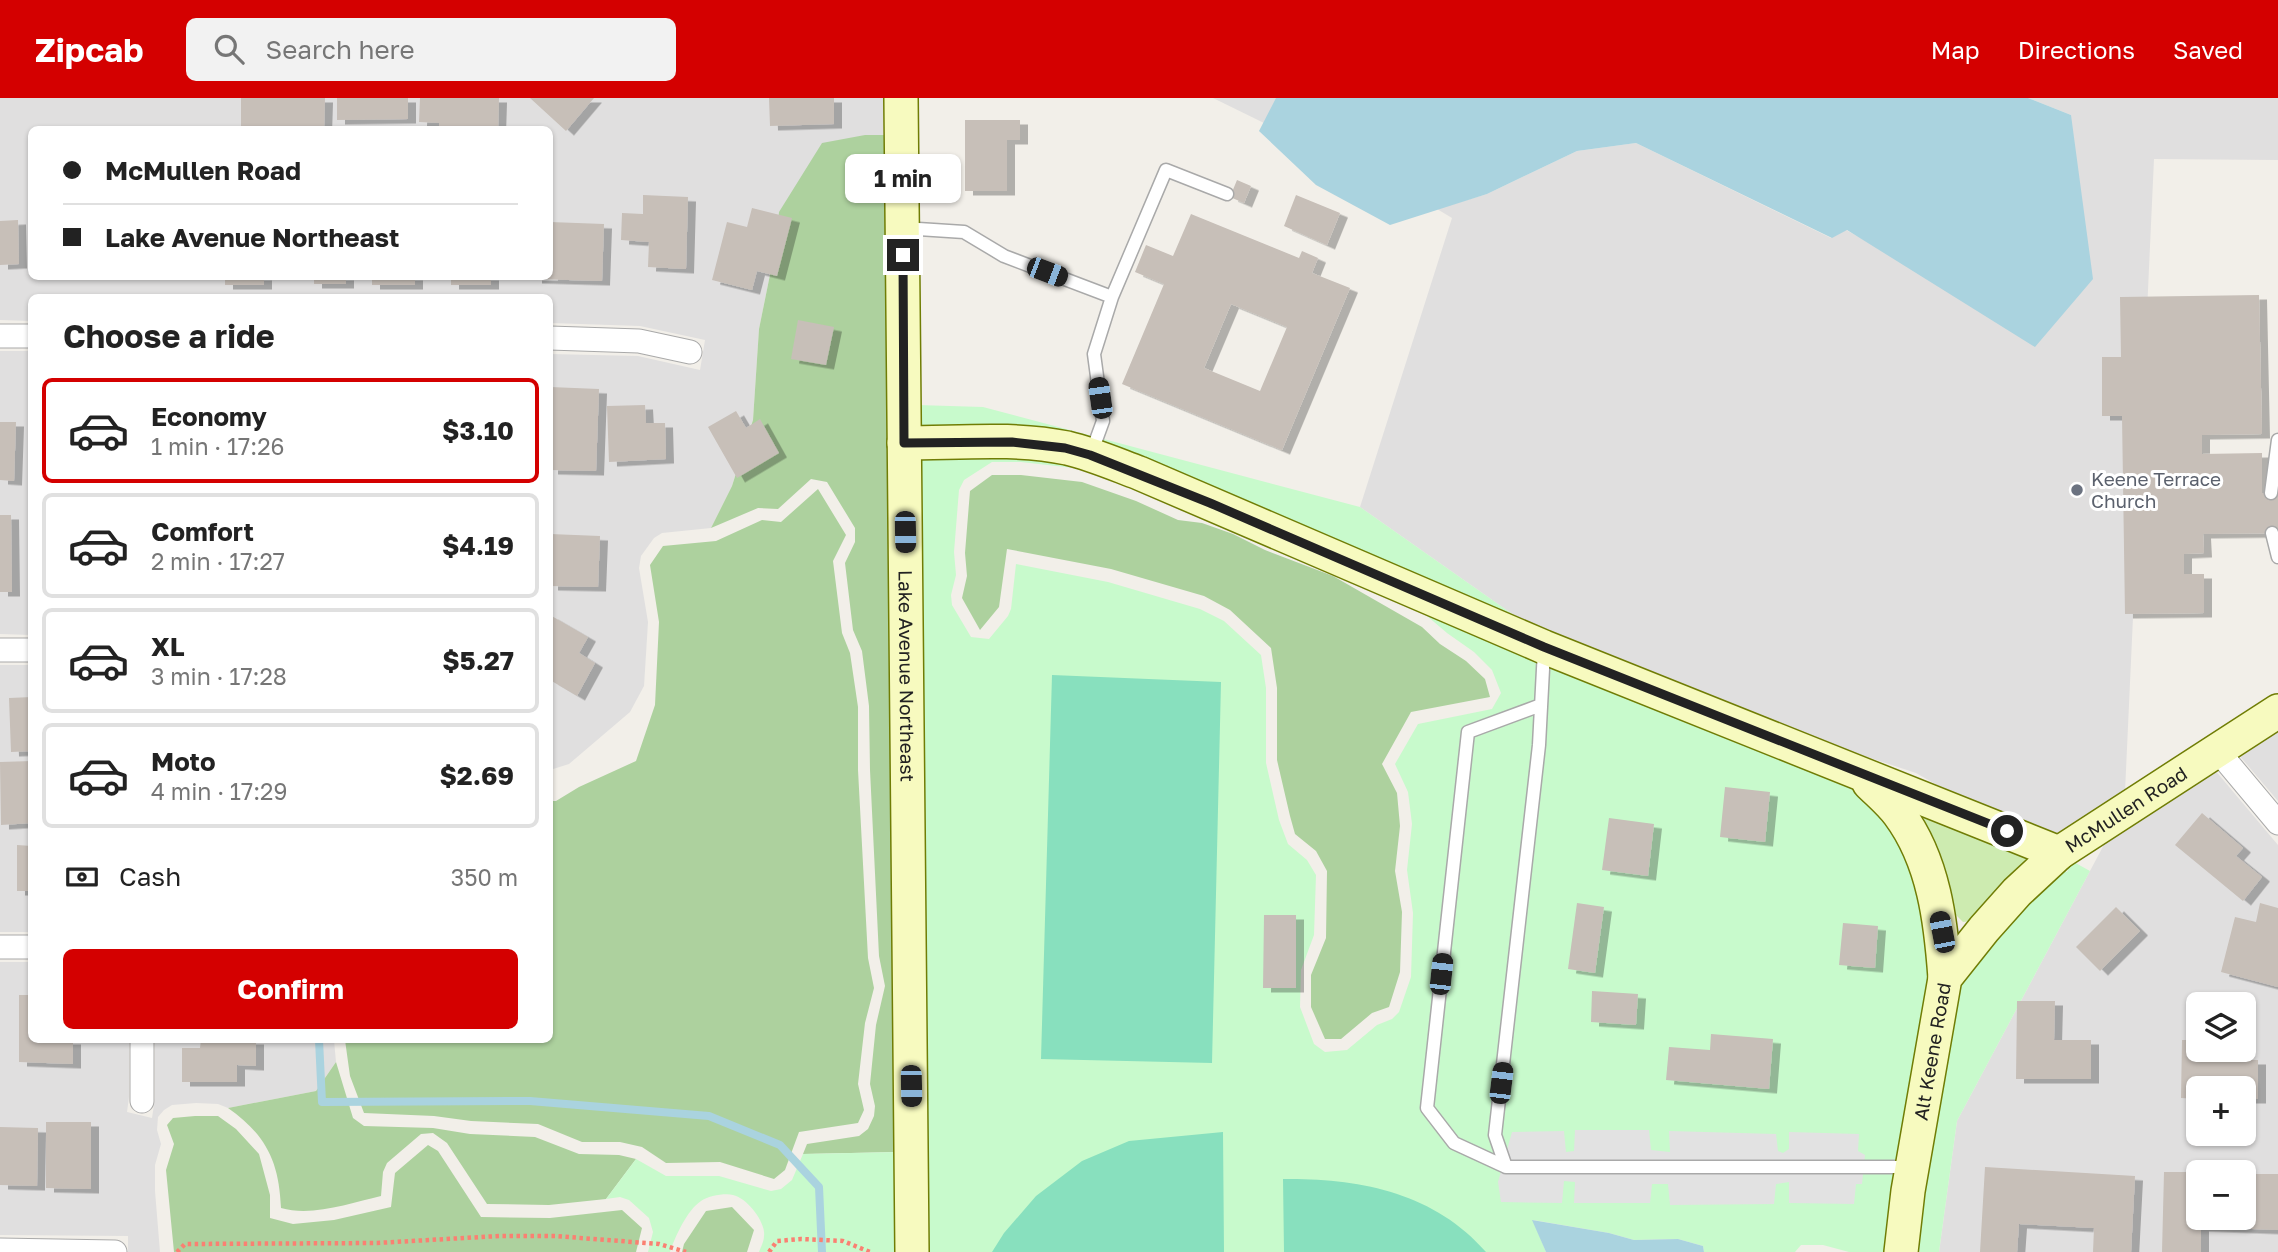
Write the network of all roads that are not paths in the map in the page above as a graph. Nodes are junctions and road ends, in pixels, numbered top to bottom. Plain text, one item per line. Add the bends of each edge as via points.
1 (901, 98) edge
2 (1227, 194) dead end
3 (903, 228) junction
4 (1112, 297) junction
5 (0, 335) edge
6 (28, 336) edge
7 (553, 338) edge
8 (690, 352) dead end
9 (2278, 440) edge
10 (904, 443) junction
11 (1090, 455) junction
12 (2271, 493) dead end
13 (2272, 533) dead end
14 (2278, 557) edge
15 (1544, 647) junction
16 (0, 649) edge
17 (28, 650) edge
18 (1541, 705) junction
19 (2278, 711) edge
20 (2217, 750) junction
21 (1860, 774) junction
22 (2278, 823) edge
23 (2059, 853) junction
24 (0, 947) edge
25 (28, 947) edge
26 (1945, 978) junction
27 (142, 1043) edge
28 (142, 1101) dead end
29 (1506, 1167) junction
30 (1912, 1167) junction
31 (0, 1250) edge
32 (115, 1252) edge
33 (912, 1252) edge
34 (1901, 1252) edge

1 - 3 street, Lake Avenue Northeast
2 - 4 lane via 1166,170
3 - 4 lane via 964,232 1004,256
3 - 10 street, Lake Avenue Northeast
4 - 11 lane via 1094,354 1103,421
5 - 6 street
7 - 8 street via 639,341
9 - 12 lane
10 - 11 street, McMullen Road via 1012,442
10 - 33 street, Lake Avenue Northeast
11 - 15 street, McMullen Road
13 - 14 lane
15 - 18 lane
15 - 21 street, McMullen Road
16 - 17 street
18 - 29 lane via 1495,1135
18 - 29 lane via 1468,732 1427,1108 1454,1143
19 - 20 street, McMullen Road
20 - 22 street
20 - 23 street, McMullen Road
21 - 23 street, McMullen Road
21 - 26 street via 1899,814 1919,848 1933,887
23 - 26 street, Alt Keene Road via 1992,919
24 - 25 street
26 - 30 street, Alt Keene Road
27 - 28 street
29 - 30 lane
30 - 34 street, Alt Keene Road
31 - 32 street

